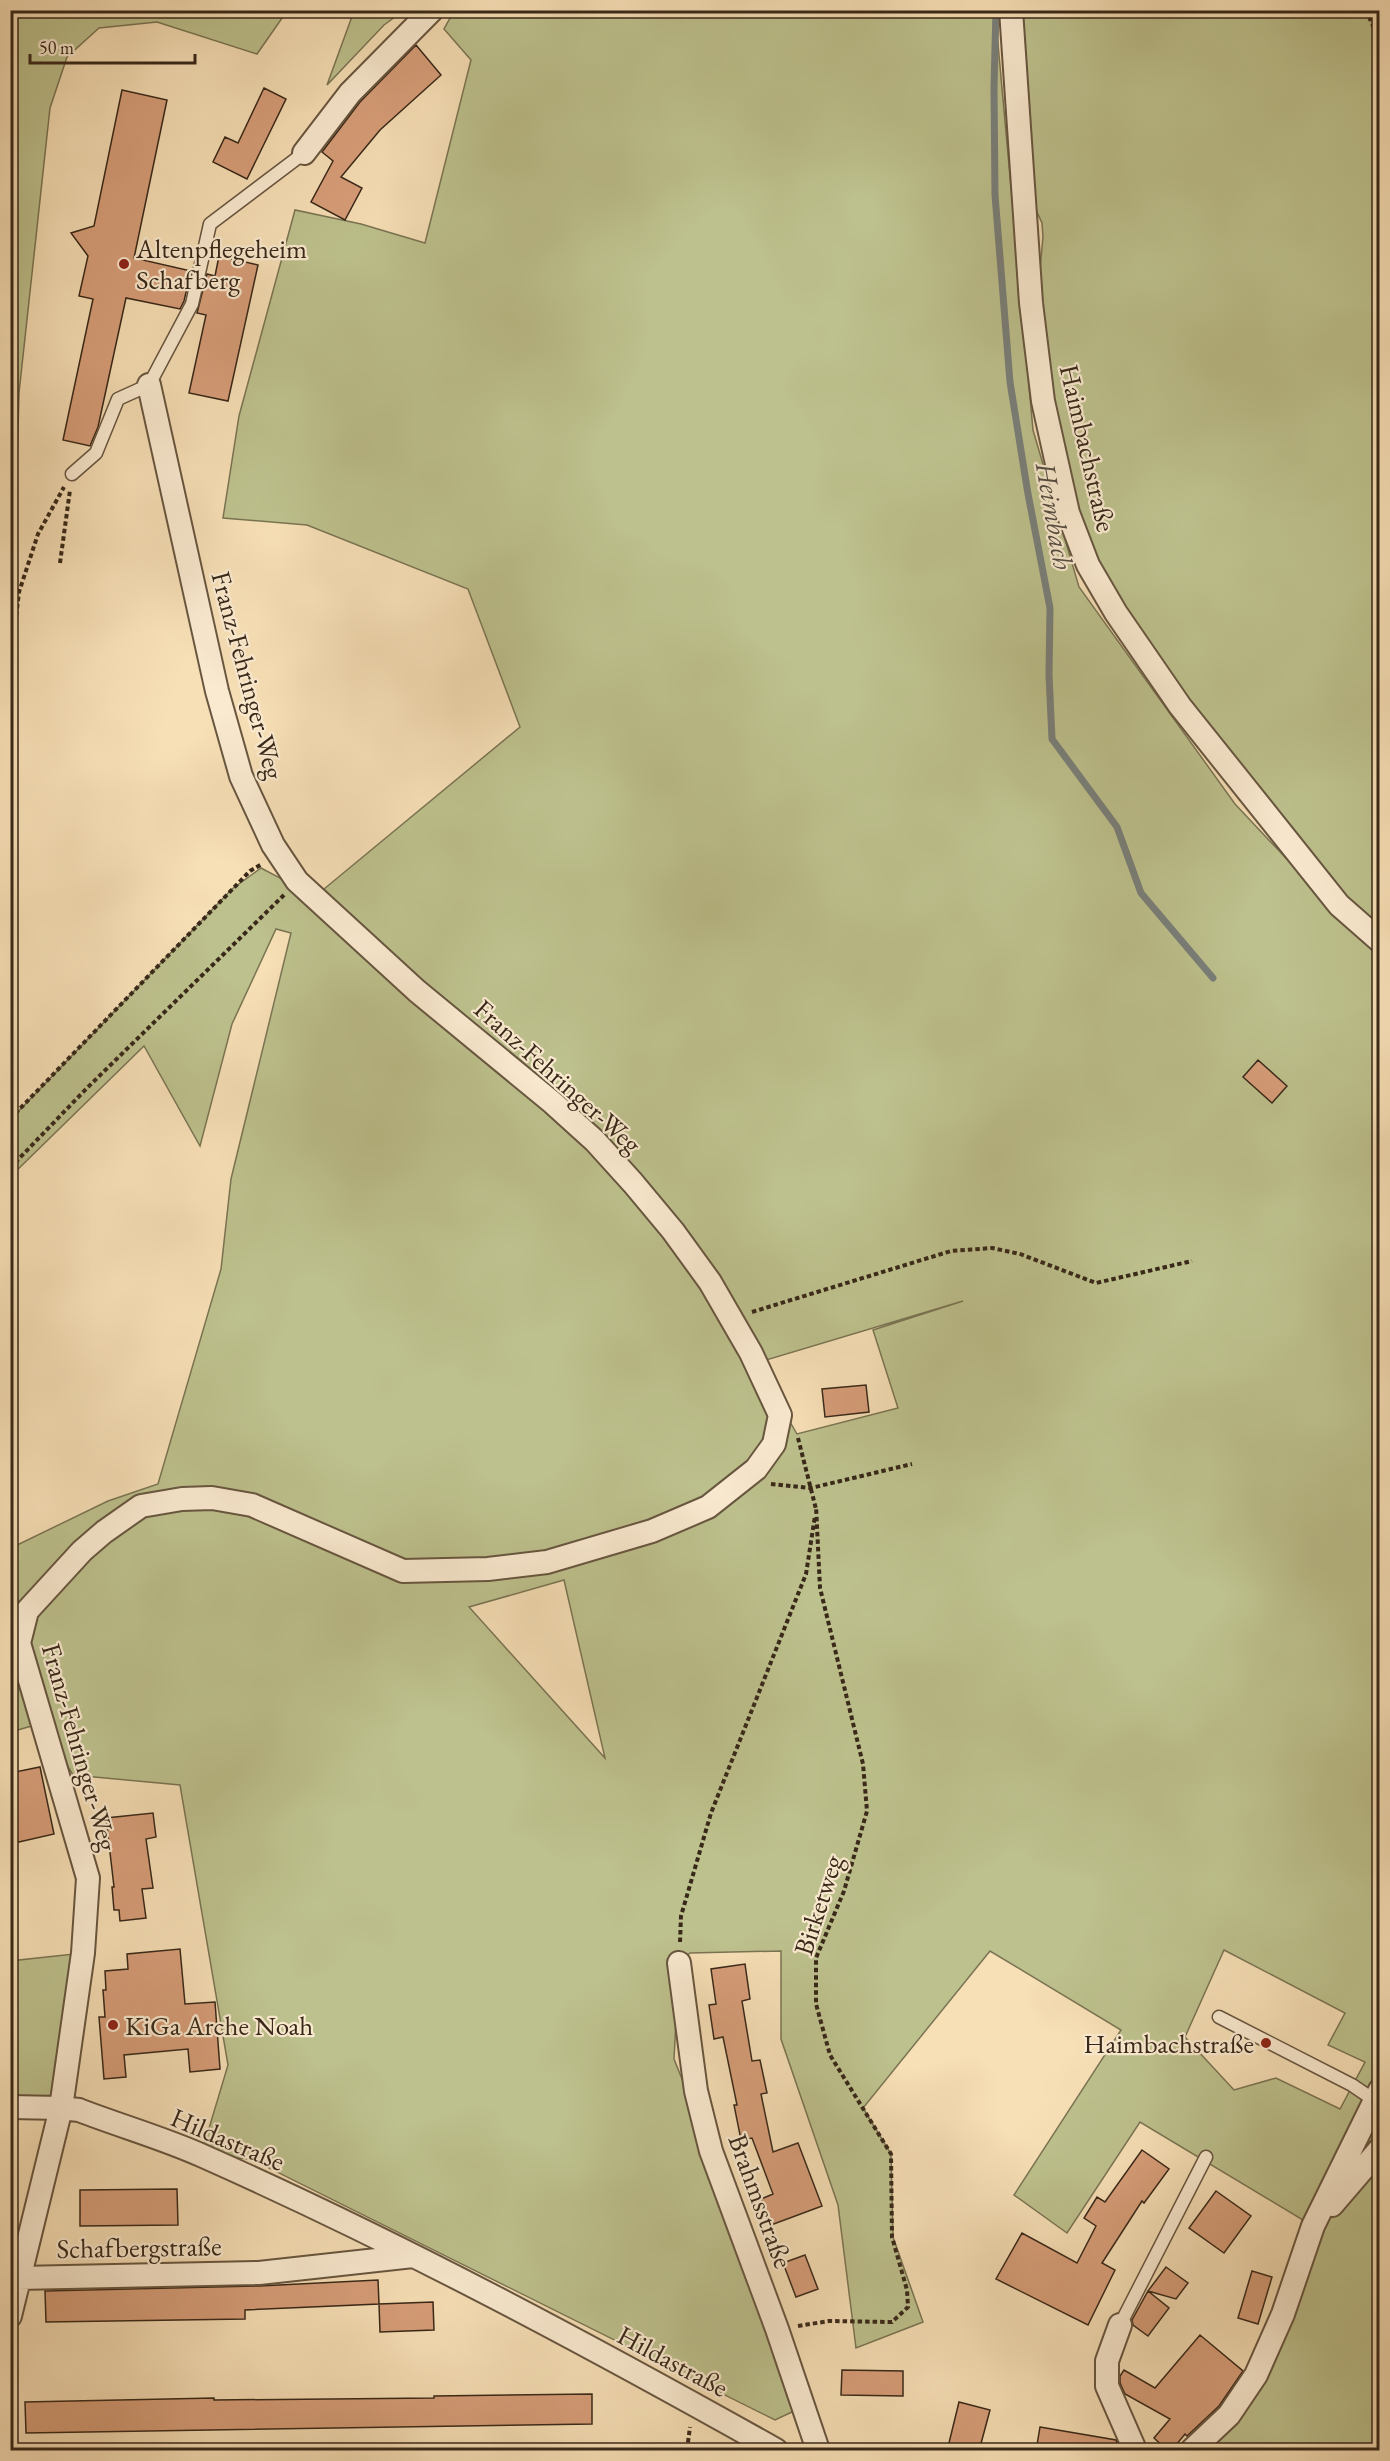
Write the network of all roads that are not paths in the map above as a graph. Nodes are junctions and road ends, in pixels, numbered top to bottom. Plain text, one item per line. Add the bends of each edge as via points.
1 (1011, 10) edge
2 (432, 11) edge
3 (304, 153) joint
4 (150, 385) junction
5 (72, 474) road end
6 (1380, 941) edge
7 (15, 1643) edge
8 (679, 1963) road end
9 (1220, 2017) dead end
10 (1377, 2095) edge
11 (10, 2107) edge
12 (61, 2108) junction
13 (1380, 2149) edge
14 (1206, 2157) dead end
15 (1313, 2226) junction
16 (415, 2256) junction
17 (19, 2278) junction
18 (10, 2316) edge
19 (1120, 2325) joint
20 (776, 2451) edge
21 (818, 2451) edge
22 (1136, 2451) edge
23 (1192, 2451) edge

1 - 6 street, Haimbachstraße via 1031,303 1043,401 1068,513 1088,565 1180,706 1339,905
2 - 3 street via 350,93
3 - 4 lane via 210,224 192,304
4 - 5 lane via 118,399 96,453
4 - 7 street, Franz-Fehringer-Weg via 217,691 242,776 273,844 297,881 417,991 595,1142 673,1231 710,1282 751,1353 780,1415 774,1444 756,1469 708,1507 652,1531 547,1562 488,1569 403,1571 252,1505 212,1498 141,1506 82,1551 27,1611
7 - 12 street, Franz-Fehringer-Weg via 88,1878 83,1953
8 - 21 street, Brahmsstraße via 696,2091 711,2151
9 - 10 lane
10 - 15 street
11 - 12 street, Hildastraße
12 - 16 street, Hildastraße via 79,2110 201,2155
12 - 17 street, Schafbergstraße
13 - 15 street
14 - 19 lane
15 - 23 street via 1283,2314 1256,2375 1229,2415
16 - 17 street, Schafbergstraße via 259,2273
16 - 20 street, Hildastraße
17 - 18 street, Schafbergstraße
19 - 22 street via 1107,2361 1107,2386

